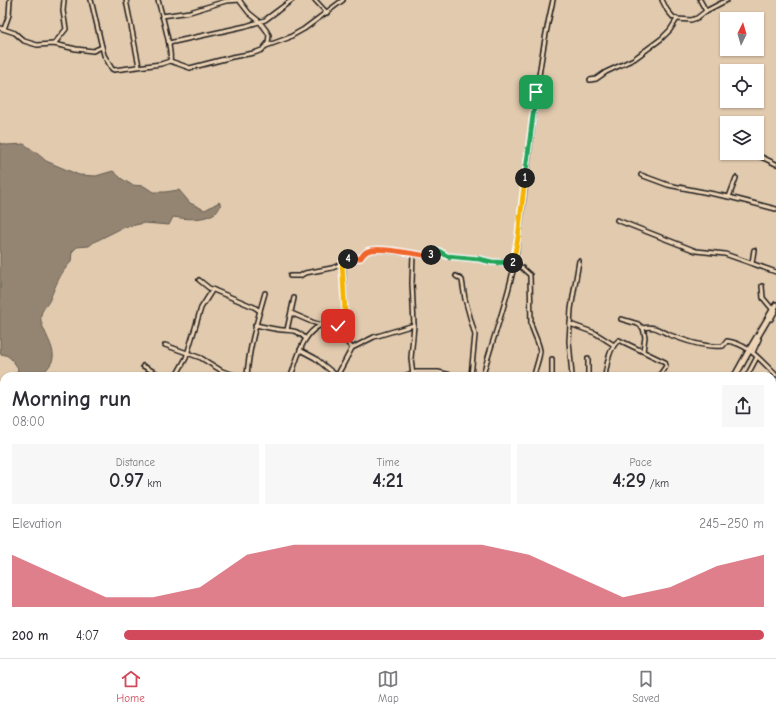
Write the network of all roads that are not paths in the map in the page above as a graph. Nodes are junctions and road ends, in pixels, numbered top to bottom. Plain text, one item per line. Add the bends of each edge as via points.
1 (10, 0) edge
2 (64, 0) edge
3 (91, 0) edge
4 (126, 0) edge
5 (158, 0) edge
6 (239, 0) edge
7 (292, 0) edge
8 (314, 0) edge
9 (343, 0) edge
10 (553, 0) edge
11 (662, 0) edge
12 (700, 0) edge
13 (727, 0) edge
14 (706, 11) junction
15 (327, 13) junction
16 (162, 16) junction
17 (678, 19) junction
18 (259, 21) junction
19 (2, 28) edge
20 (169, 43) junction
21 (54, 44) junction
22 (266, 46) junction
23 (102, 47) junction
24 (170, 61) junction
25 (139, 66) junction
26 (590, 80) dead end
27 (764, 158) edge
28 (776, 164) edge
29 (641, 175) dead end
30 (736, 178) dead end
31 (730, 197) junction
32 (776, 209) edge
33 (617, 220) dead end
34 (754, 250) dead end
35 (413, 254) junction
36 (579, 261) dead end
37 (515, 262) junction
38 (752, 263) junction
39 (342, 264) junction
40 (776, 272) edge
41 (290, 276) dead end
42 (456, 276) dead end
43 (199, 280) dead end
44 (762, 286) dead end
45 (213, 289) junction
46 (265, 293) dead end
47 (294, 298) dead end
48 (776, 305) edge
49 (774, 310) edge
50 (260, 311) junction
51 (291, 313) junction
52 (621, 319) dead end
53 (570, 324) junction
54 (255, 325) junction
55 (321, 325) junction
56 (414, 325) junction
57 (644, 328) junction
58 (335, 329) junction
59 (287, 330) junction
60 (305, 338) junction
61 (164, 345) dead end
62 (614, 345) junction
63 (352, 348) junction
64 (300, 350) junction
65 (751, 350) junction
66 (643, 351) junction
67 (187, 353) junction
68 (757, 357) junction
69 (588, 358) dead end
70 (552, 359) dead end
71 (143, 366) dead end
72 (154, 372) edge
73 (178, 372) edge
74 (225, 372) edge
75 (247, 372) edge
76 (292, 372) edge
77 (332, 372) edge
78 (339, 372) edge
79 (413, 372) edge
80 (471, 372) edge
81 (484, 372) edge
82 (535, 372) edge
83 (552, 372) edge
84 (572, 372) edge
85 (588, 372) edge
86 (605, 372) edge
87 (662, 372) edge
88 (737, 372) edge
89 (748, 372) edge
90 (773, 372) edge

1 - 19 street via 9,15
2 - 21 street via 66,28
3 - 23 street
4 - 25 street
5 - 16 street
6 - 16 street
6 - 18 street
7 - 18 street via 271,16
8 - 15 street
9 - 15 street
10 - 37 street via 540,60
11 - 17 street via 670,14
12 - 14 street
13 - 14 street
14 - 17 street via 694,20
15 - 22 street via 288,38
16 - 20 street
17 - 26 street via 664,37 634,59
18 - 20 street
18 - 22 street via 268,35
19 - 21 street via 36,45
20 - 24 street
21 - 23 street via 89,50
22 - 24 street via 254,53 190,68
23 - 25 street via 113,70
24 - 25 street
27 - 28 street
29 - 31 street via 668,185
30 - 31 street
31 - 32 street
33 - 38 street via 696,251 725,254
34 - 38 street
35 - 37 street via 430,256 433,251 437,251 447,256 492,262
35 - 39 street via 371,250 361,258 350,258
35 - 56 street
36 - 53 street
37 - 81 street
37 - 82 street via 530,275 531,324 540,353
38 - 40 street
39 - 41 street
39 - 58 street via 345,312
42 - 80 street via 462,280 474,330
43 - 45 street
44 - 49 street via 763,298
45 - 50 street
45 - 67 street via 201,308
46 - 50 street
47 - 51 street
48 - 49 highway
49 - 65 highway
50 - 54 street
51 - 55 street
51 - 59 street
52 - 57 street
53 - 62 street via 595,333
53 - 84 street
54 - 59 street
54 - 75 street
55 - 58 street
55 - 60 street via 314,328
56 - 63 street via 374,337
56 - 79 street via 411,350
57 - 65 street via 660,329 679,338 706,345 723,346 728,340
57 - 66 street
58 - 63 street
59 - 60 street via 297,332
60 - 64 street
61 - 67 street
62 - 66 street via 620,340
62 - 86 street
63 - 78 street
64 - 76 street
64 - 77 street
65 - 68 street
65 - 88 highway
66 - 87 street via 665,362 666,366
67 - 73 street
67 - 74 street
68 - 89 street
68 - 90 street
69 - 85 street
70 - 83 street
71 - 72 street

